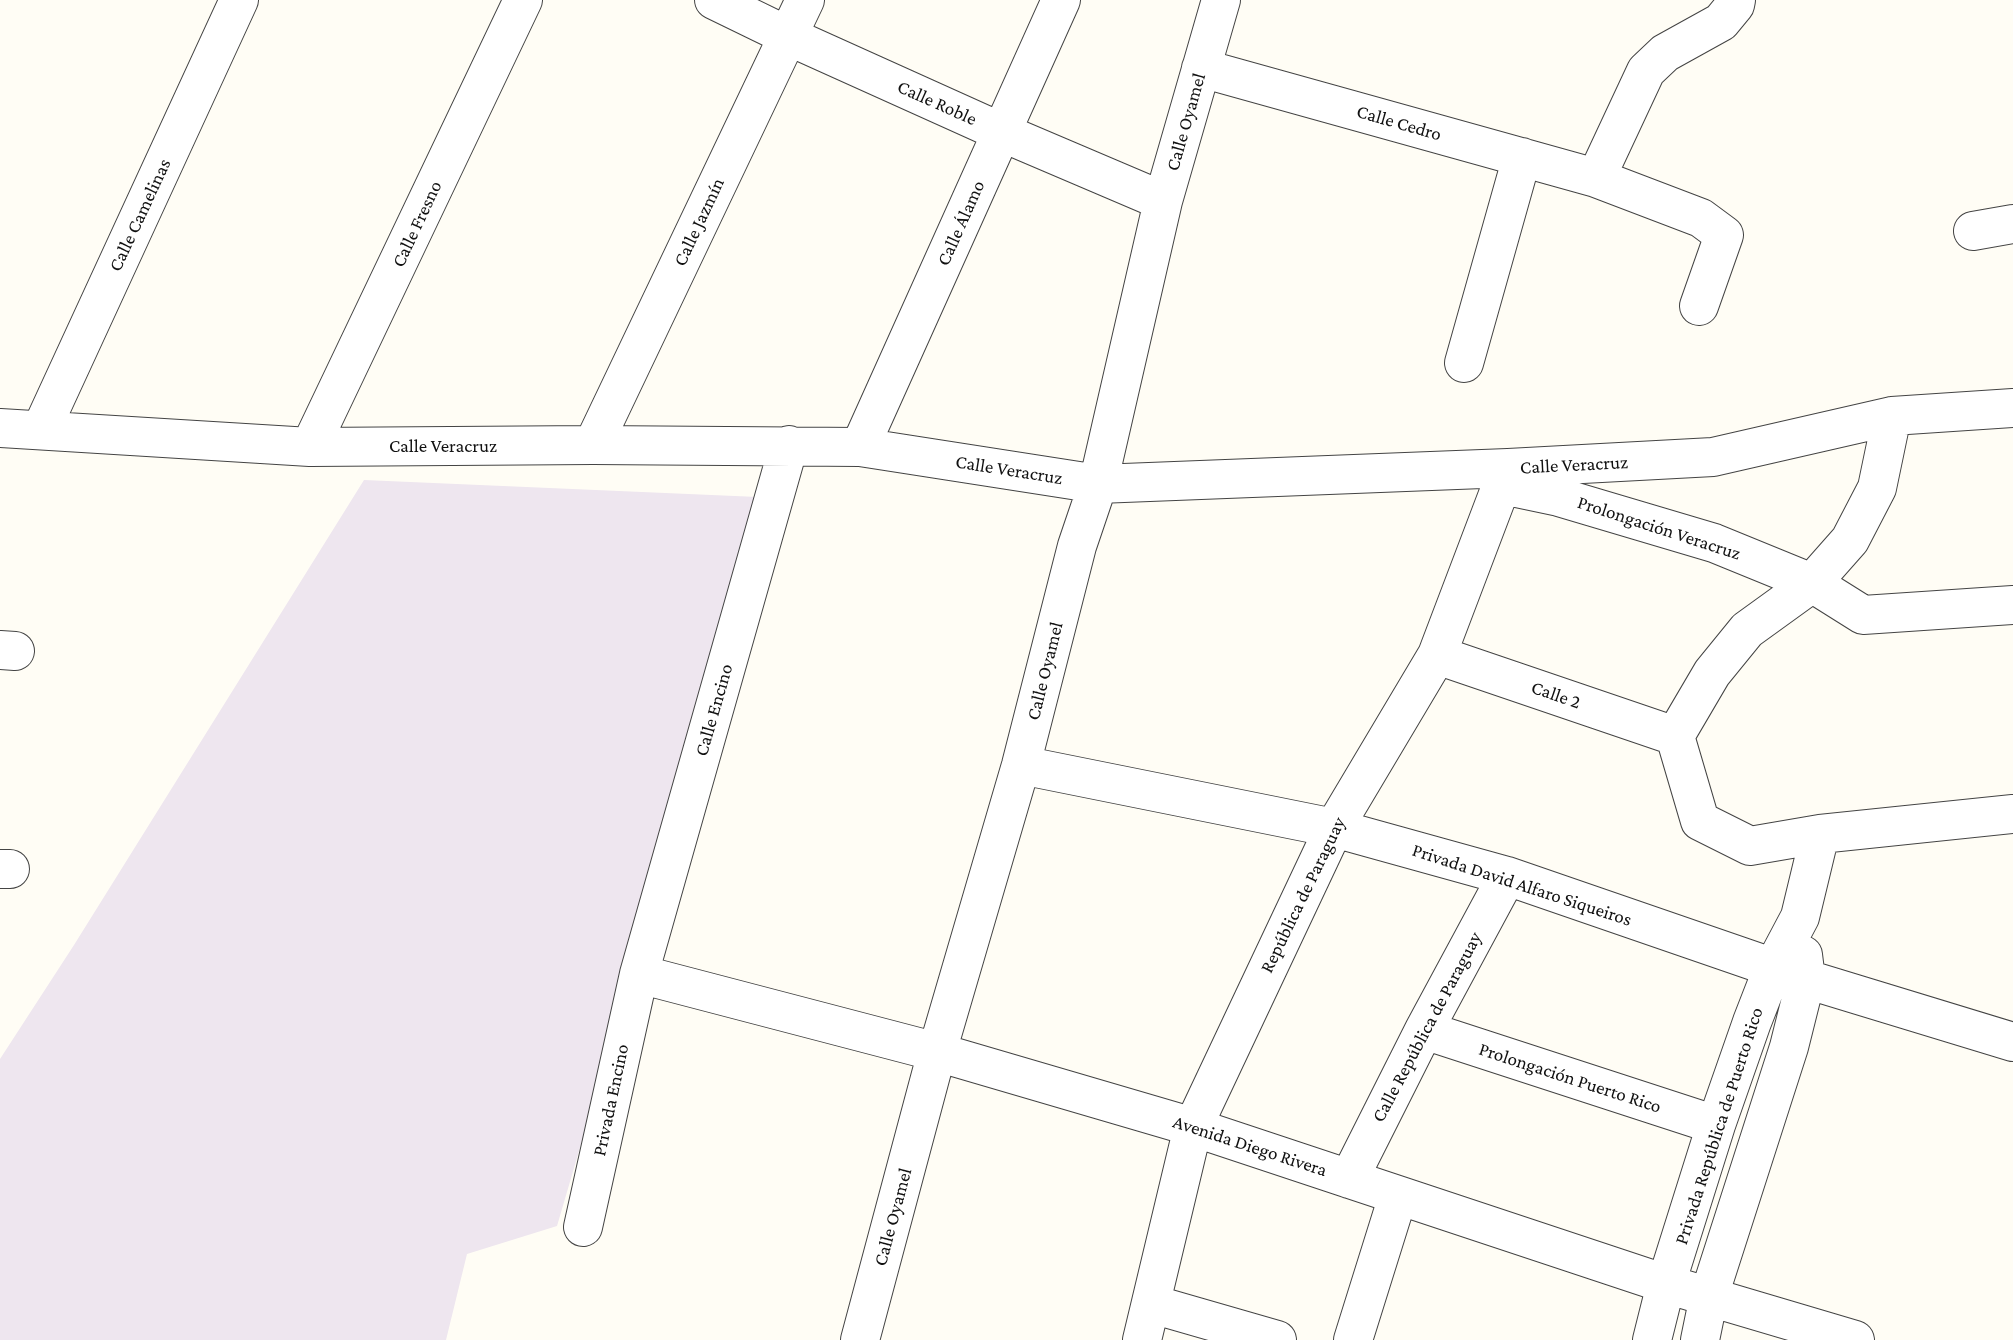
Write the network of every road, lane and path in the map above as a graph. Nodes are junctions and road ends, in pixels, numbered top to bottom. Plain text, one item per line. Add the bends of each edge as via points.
1 (239, 0) edge
2 (523, 0) edge
3 (714, 0) edge
4 (805, 0) edge
5 (1061, 0) edge
6 (1221, 0) edge
7 (1736, 0) edge
8 (788, 36) junction
9 (1201, 68) junction
10 (1002, 132) junction
11 (1522, 158) junction
12 (1596, 178) junction
13 (1163, 201) junction
14 (2013, 224) edge
15 (1972, 232) dead end
16 (1699, 306) dead end
17 (1464, 363) dead end
18 (2013, 408) edge
19 (1892, 415) junction
20 (0, 428) edge
21 (41, 430) junction
22 (593, 445) junction
23 (789, 445) junction
24 (310, 447) junction
25 (860, 447) junction
26 (1505, 477) junction
27 (1098, 484) junction
28 (1812, 583) junction
29 (2013, 605) edge
30 (1437, 655) junction
31 (1675, 736) junction
32 (1021, 765) junction
33 (2013, 814) edge
34 (1334, 828) junction
35 (1820, 834) junction
36 (1507, 876) junction
37 (1790, 973) junction
38 (639, 974) junction
39 (1424, 1030) junction
40 (2013, 1042) edge
41 (937, 1052) junction
42 (1716, 1125) junction
43 (1193, 1127) junction
44 (1349, 1178) junction
45 (1398, 1196) junction
46 (583, 1227) dead end
47 (1666, 1284) junction
48 (1709, 1296) junction
49 (1152, 1304) junction
50 (860, 1340) edge
51 (1142, 1340) edge
52 (1277, 1340) edge
53 (1353, 1340) edge
54 (1652, 1340) edge
55 (1700, 1340) edge
56 (1856, 1340) edge

1 - 21 street, Calle Camelinas
2 - 24 street, Calle Fresno
3 - 8 street, Calle Roble
4 - 8 street, Calle Jazmín
5 - 10 street, Calle Álamo
6 - 9 street, Calle Oyamel
7 - 12 street via 1721,22 1665,54 1646,71
8 - 10 street, Calle Roble
8 - 22 street, Calle Jazmín
9 - 11 street, Calle Cedro
9 - 13 street, Calle Oyamel
10 - 13 street, Calle Roble
10 - 25 street, Calle Álamo
11 - 12 street, Calle Cedro
11 - 17 street
12 - 16 street, Calle Cedro via 1701,218 1724,235
13 - 27 street, Calle Oyamel
14 - 15 street
18 - 19 street, Calle Veracruz
19 - 26 street, Calle Veracruz via 1713,457
19 - 28 street via 1877,488 1850,540
20 - 21 street, Calle Veracruz
21 - 24 street, Calle Veracruz
22 - 23 street, Calle Veracruz
22 - 24 street, Calle Veracruz
23 - 25 street, Calle Veracruz
23 - 38 street, Calle Encino
25 - 27 street, Calle Veracruz
26 - 27 street, Calle Veracruz
26 - 28 street, Prolongación Veracruz via 1714,544
26 - 30 street, República de Paraguay
27 - 32 street, Calle Oyamel via 1077,546
28 - 29 street, Prolongación Veracruz via 1863,615
28 - 31 street via 1747,630 1712,673
30 - 31 street, Calle 2
30 - 34 street, República de Paraguay
31 - 35 street via 1700,821 1750,846
32 - 34 street, Privada David Alfaro Siqueiros
32 - 41 street, Calle Oyamel
33 - 35 street
34 - 36 street, Privada David Alfaro Siqueiros
34 - 43 street, República de Paraguay
35 - 37 street, Privada República de Puerto Rico
36 - 37 street, Privada David Alfaro Siqueiros
36 - 39 street, Calle República de Paraguay
37 - 40 street, Privada David Alfaro Siqueiros
37 - 42 street, Privada República de Puerto Rico via 1752,1022
37 - 48 street, Privada República de Puerto Rico via 1789,1047
38 - 41 street, Avenida Diego Rivera
38 - 46 street, Privada Encino
39 - 42 street, Prolongación Puerto Rico
39 - 44 street, Calle República de Paraguay
41 - 43 street, Avenida Diego Rivera
41 - 50 street, Calle Oyamel
42 - 47 street, Privada República de Puerto Rico
43 - 44 street, Avenida Diego Rivera
43 - 49 street, República de Paraguay
44 - 45 street, Avenida Diego Rivera
45 - 47 street, Avenida Diego Rivera
45 - 53 street
47 - 48 street, Avenida Diego Rivera
47 - 54 street, Privada República de Puerto Rico
48 - 55 street, Privada República de Puerto Rico
48 - 56 street, Avenida Diego Rivera
49 - 51 street, República de Paraguay
49 - 52 street

